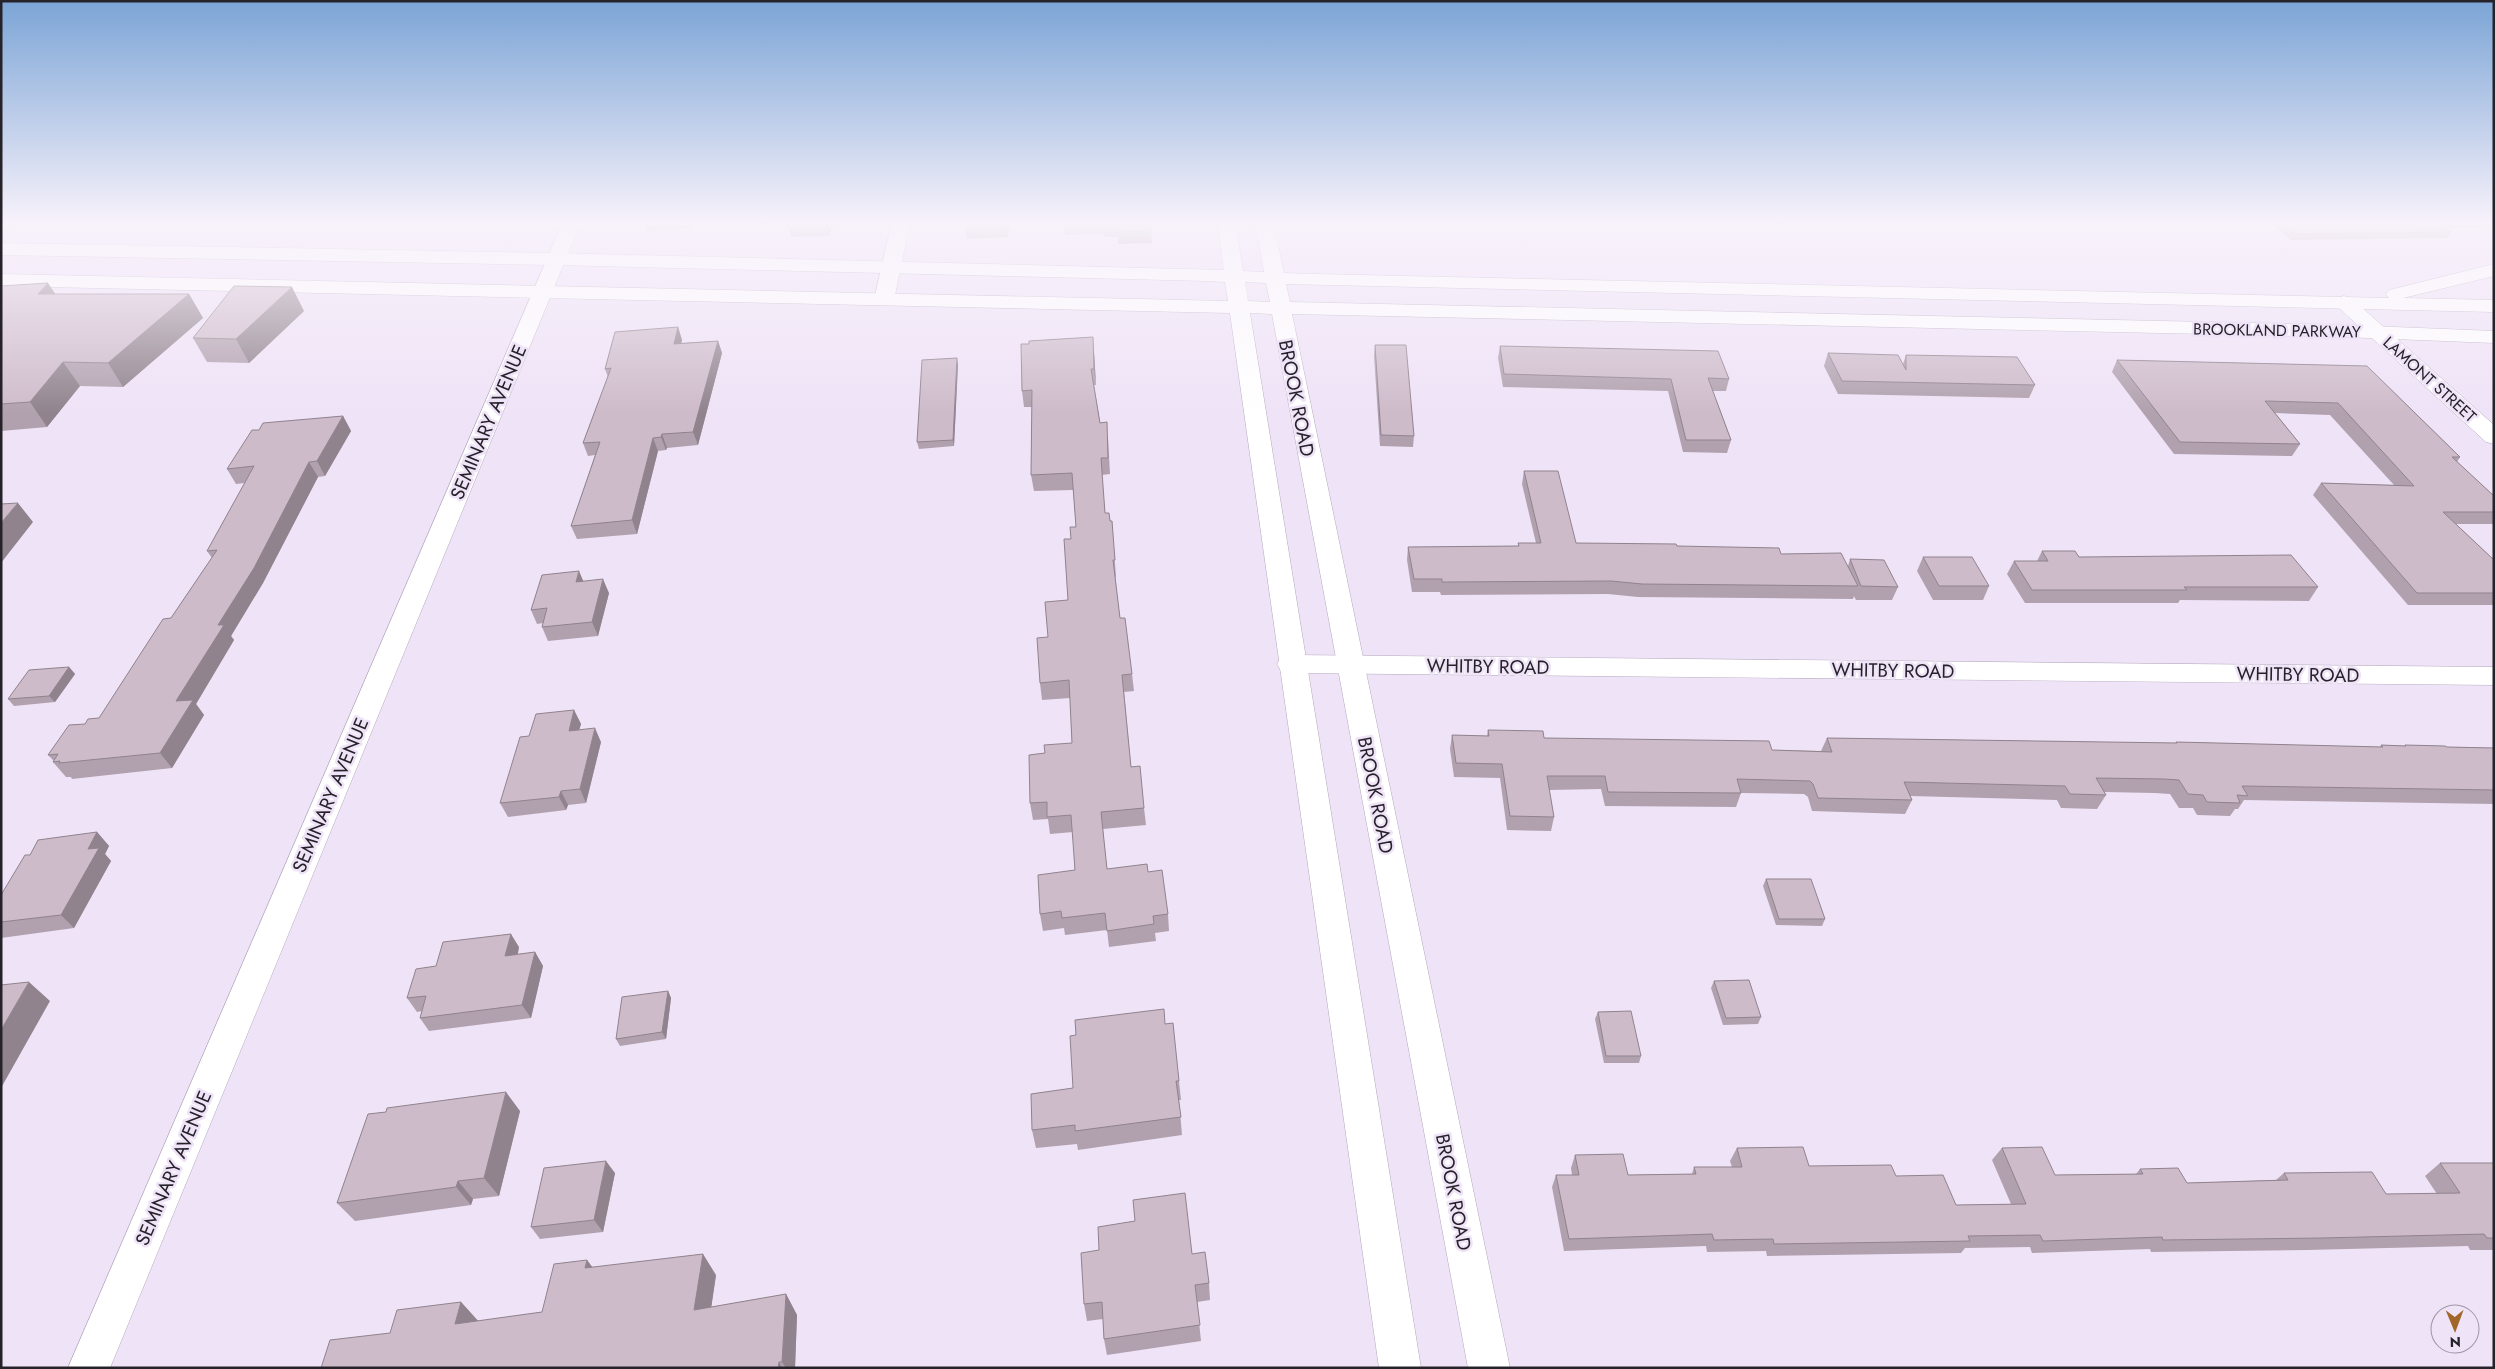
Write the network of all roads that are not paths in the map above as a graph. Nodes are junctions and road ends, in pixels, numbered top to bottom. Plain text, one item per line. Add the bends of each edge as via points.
1 (246, 286) edge
2 (545, 286) edge
3 (888, 286) edge
4 (1159, 286) edge
5 (1234, 286) edge
6 (1250, 286) edge
7 (1276, 286) edge
8 (1628, 286) edge
9 (2424, 286) edge
10 (1235, 291) junction
11 (542, 293) junction
12 (884, 300) junction
13 (2352, 302) junction
14 (2494, 306) edge
15 (1280, 307) junction
16 (2379, 332) junction
17 (2494, 337) edge
18 (2494, 437) edge
19 (1291, 664) junction
20 (1350, 664) junction
21 (2494, 676) edge
22 (89, 1368) edge
23 (1400, 1368) edge
24 (1489, 1368) edge

1 - 11 main road
2 - 11 main road, SEMINARY AVENUE
3 - 12 main road
4 - 10 main road
5 - 10 main road
6 - 10 main road, BROOKLAND PARKWAY
7 - 15 main road, BROOK ROAD
8 - 13 main road, BROOKLAND PARKWAY
9 - 13 main road
10 - 12 main road
10 - 15 main road, BROOKLAND PARKWAY
10 - 19 main road
11 - 12 main road
11 - 22 main road, SEMINARY AVENUE
13 - 14 main road, BROOKLAND PARKWAY
13 - 16 main road, LAMONT STREET
15 - 16 main road, BROOKLAND PARKWAY
15 - 20 main road, BROOK ROAD
16 - 17 main road, BROOKLAND PARKWAY
16 - 18 main road, LAMONT STREET
19 - 20 main road, WHITBY ROAD
19 - 23 main road
20 - 21 main road, WHITBY ROAD
20 - 24 main road, BROOK ROAD

